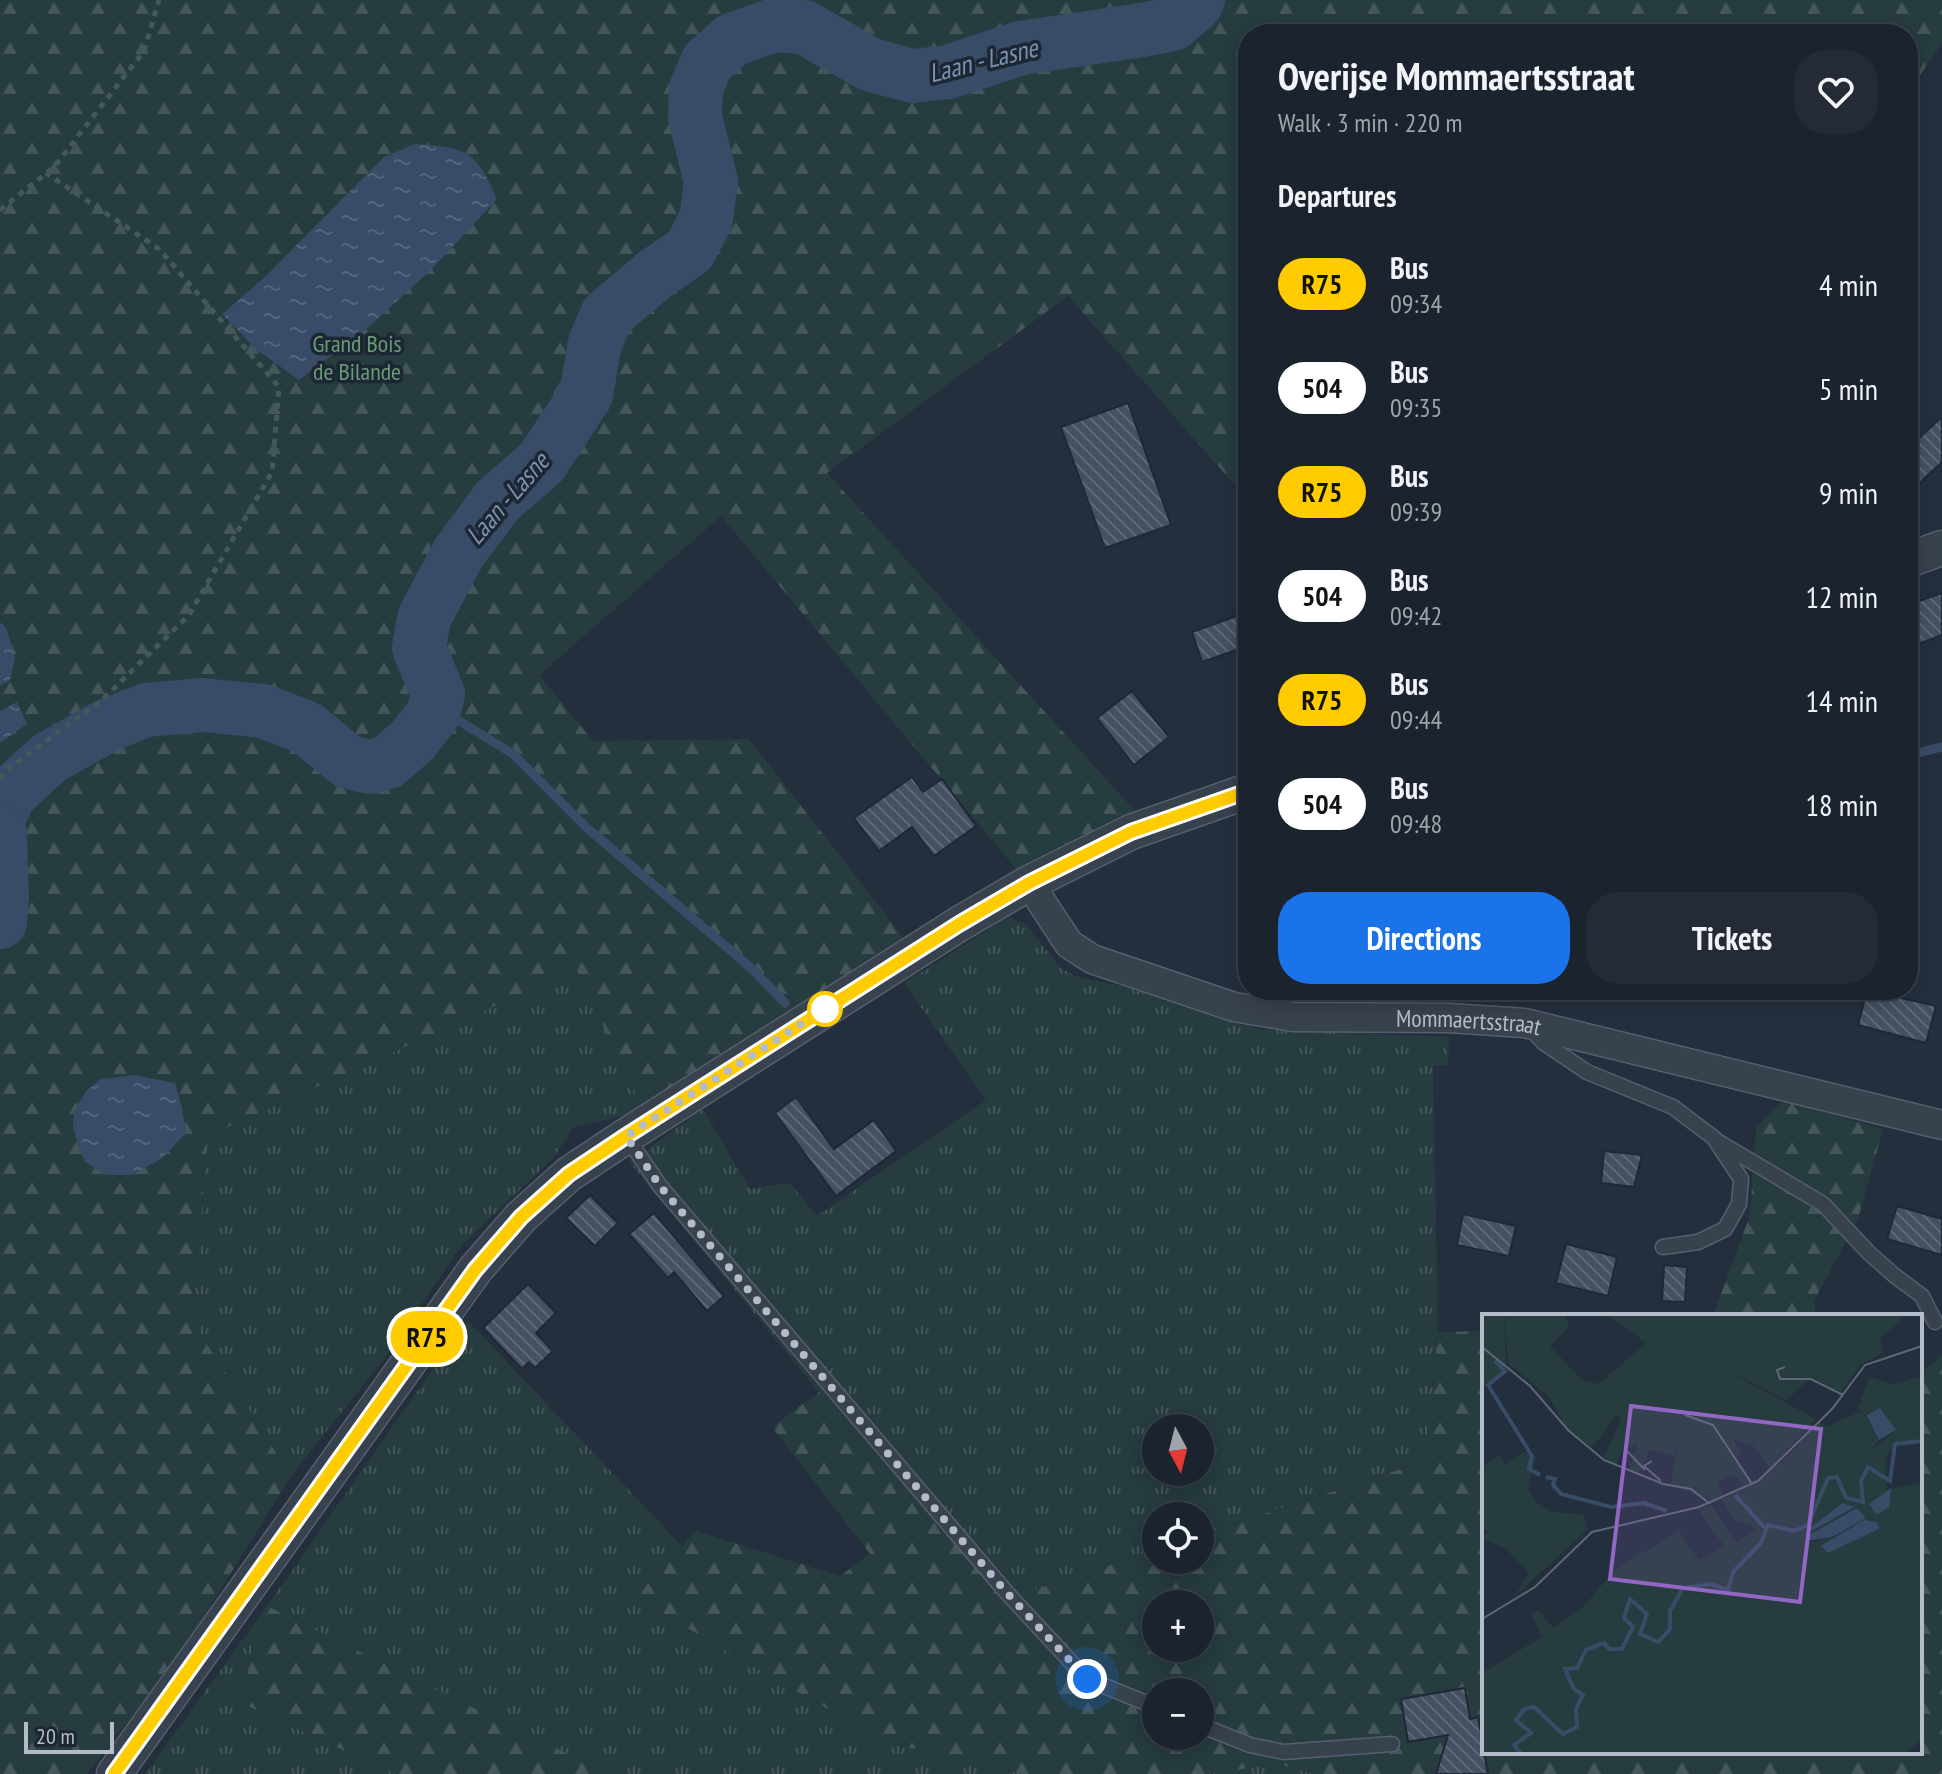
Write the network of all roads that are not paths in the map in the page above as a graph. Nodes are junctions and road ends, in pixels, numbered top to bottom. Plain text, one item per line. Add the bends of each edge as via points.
1 (1942, 548) edge
2 (1918, 556) edge
3 (1238, 795) edge
4 (1029, 883) junction
5 (1525, 1023) junction
6 (1942, 1125) edge
7 (626, 1136) junction
8 (1714, 1138) junction
9 (1663, 1247) dead end
10 (1935, 1322) dead end
11 (1142, 1701) edge
12 (1214, 1731) edge
13 (1392, 1744) dead end
14 (114, 1774) edge

1 - 2 street
3 - 4 street via 1131,832
4 - 5 street, Mommaertsstraat via 1069,944 1092,959 1234,1007 1293,1017
4 - 7 street
5 - 6 street, Mommaertsstraat
5 - 8 lane via 1587,1072 1673,1107
7 - 11 lane via 660,1186 1017,1604 1087,1679
7 - 14 street via 569,1174 521,1217 475,1270
8 - 9 lane via 1741,1179 1739,1204 1725,1229 1698,1242
8 - 10 lane via 1823,1204 1869,1253 1922,1296
12 - 13 lane via 1284,1752

